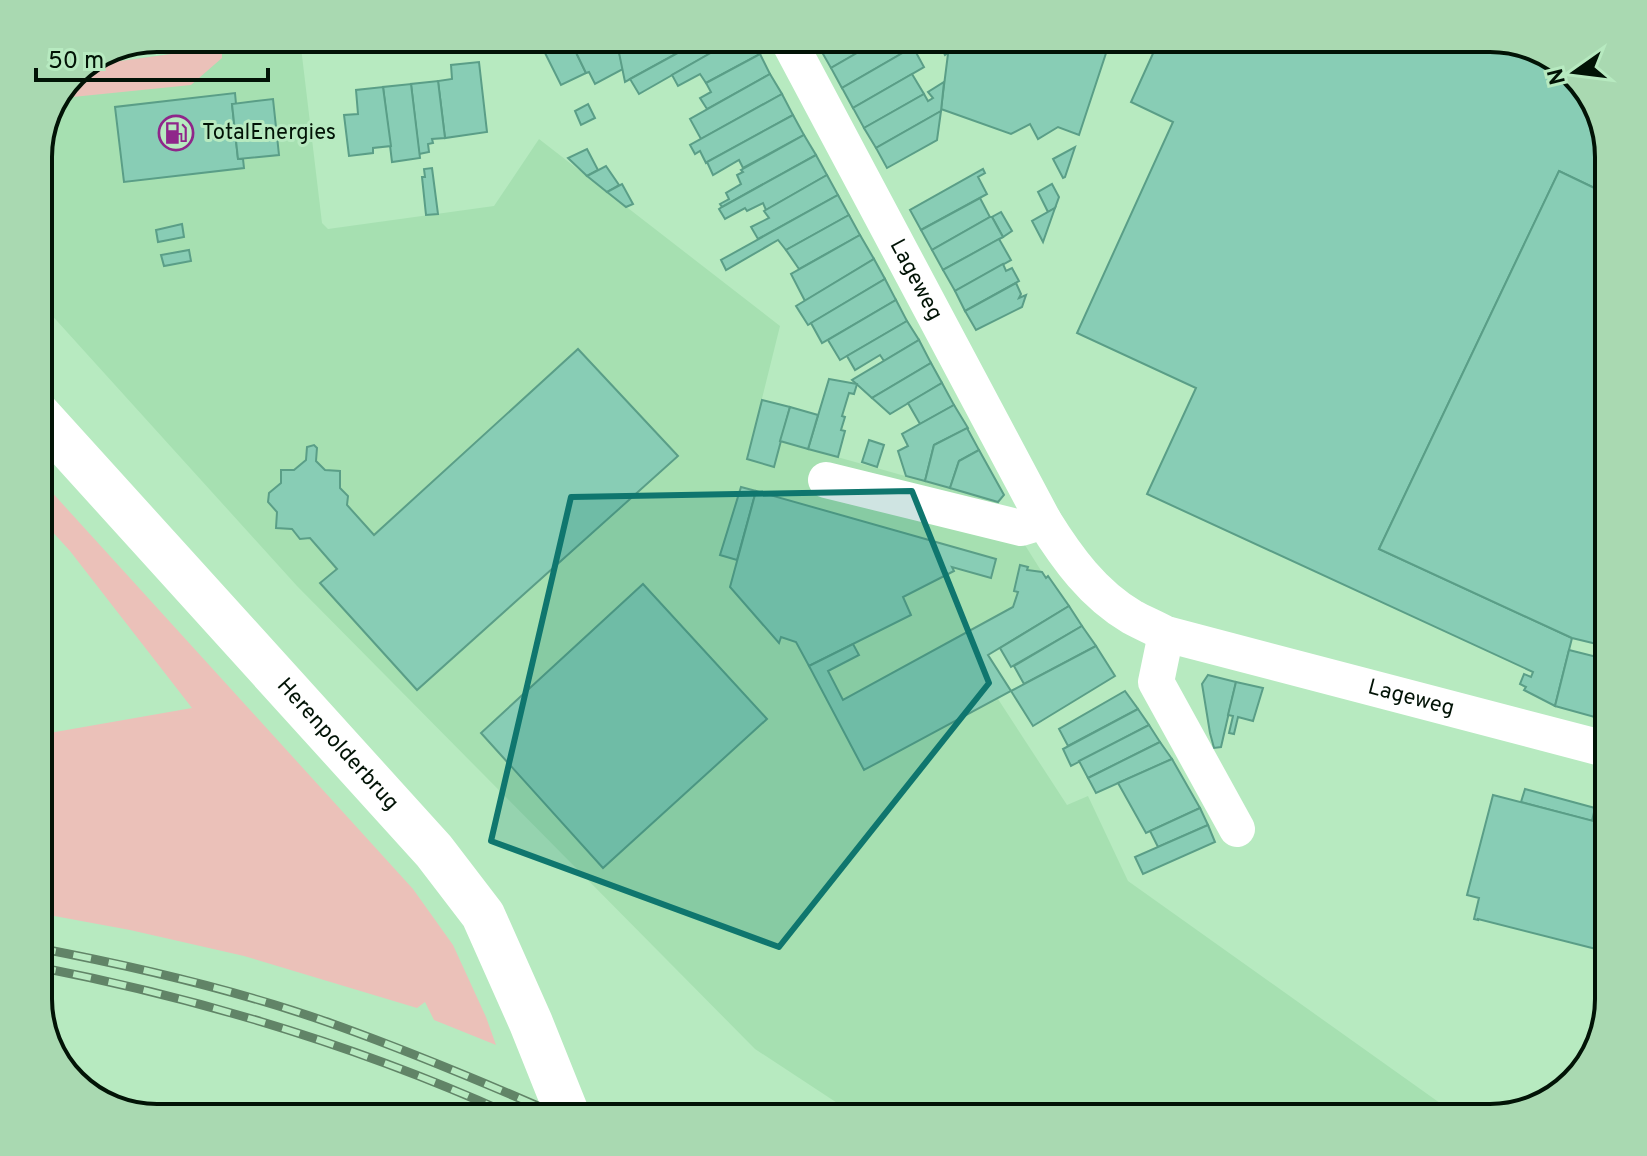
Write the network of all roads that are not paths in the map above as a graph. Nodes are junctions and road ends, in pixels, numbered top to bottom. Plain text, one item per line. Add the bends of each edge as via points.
1 (794, 52) edge
2 (52, 429) edge
3 (826, 480) dead end
4 (1044, 521) junction
5 (1166, 634) junction
6 (1595, 746) edge
7 (1237, 829) dead end
8 (563, 1104) edge

1 - 4 street, Lageweg
2 - 8 street, Herenpolderbrug via 434,851 483,915
3 - 4 street via 1021,528
4 - 5 street, Lageweg via 1065,554 1104,596
5 - 6 street, Lageweg
5 - 7 street via 1156,682

